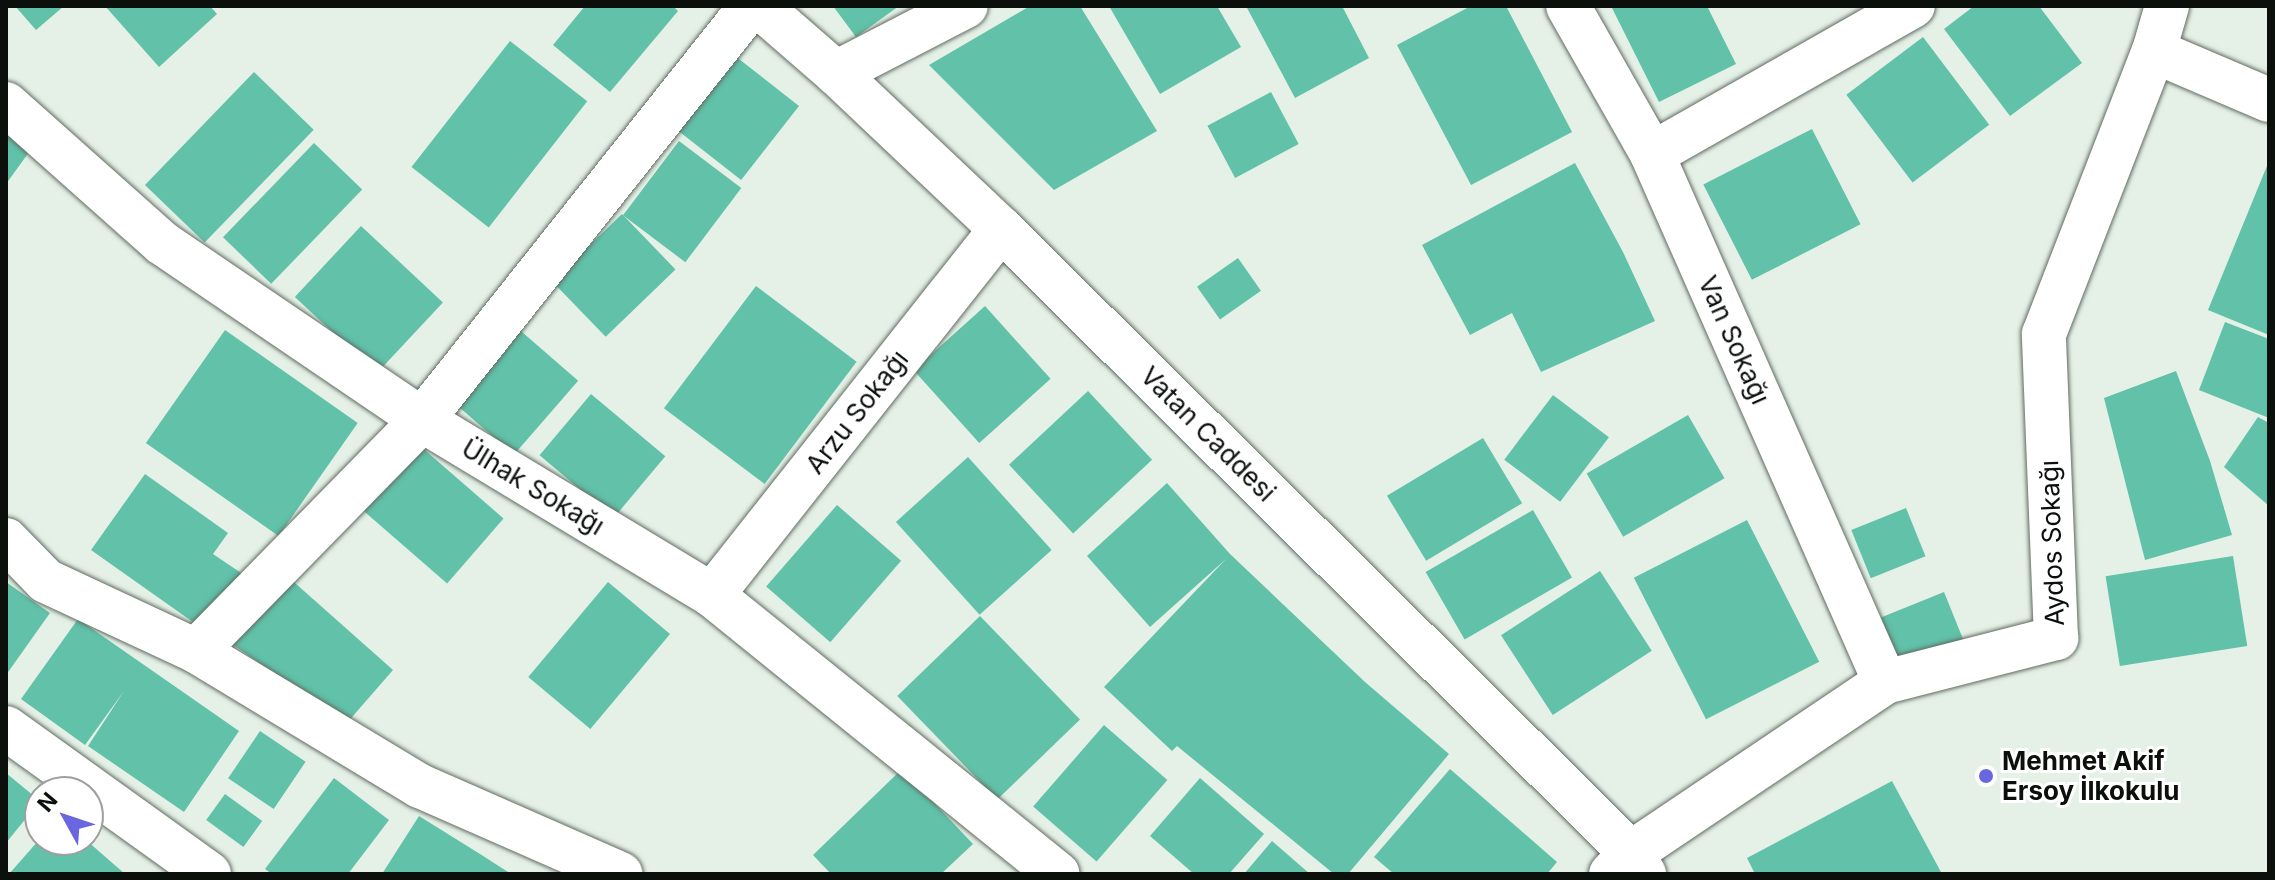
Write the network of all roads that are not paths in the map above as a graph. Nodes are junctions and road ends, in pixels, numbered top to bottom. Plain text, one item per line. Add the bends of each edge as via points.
1 (751, 6) edge
2 (759, 6) edge
3 (966, 6) edge
4 (1568, 6) edge
5 (1913, 6) edge
6 (2167, 6) edge
7 (2154, 51) junction
8 (836, 73) junction
9 (2269, 100) edge
10 (6, 104) edge
11 (1652, 154) junction
12 (1001, 229) junction
13 (422, 420) junction
14 (6, 540) edge
15 (712, 595) junction
16 (196, 651) junction
17 (1885, 682) junction
18 (6, 728) edge
19 (1629, 867) edge
20 (209, 874) edge
21 (620, 874) edge
22 (1058, 874) edge

1 - 13 street
2 - 8 street, Vatan Caddesi
3 - 8 street
4 - 11 street, Van Sokağı
5 - 11 street
6 - 7 street, Aydos Sokağı
7 - 9 street
7 - 17 street, Aydos Sokağı via 2044,334 2056,638
8 - 12 street, Vatan Caddesi
10 - 13 street, Ülhak Sokağı via 162,243
11 - 17 street, Van Sokağı
12 - 15 street, Arzu Sokağı
12 - 19 street, Vatan Caddesi
13 - 15 street, Ülhak Sokağı
13 - 16 street
14 - 16 street via 46,581
15 - 22 street, Ülhak Sokağı
16 - 21 street via 420,786
17 - 19 street, Aydos Sokağı
18 - 20 street

